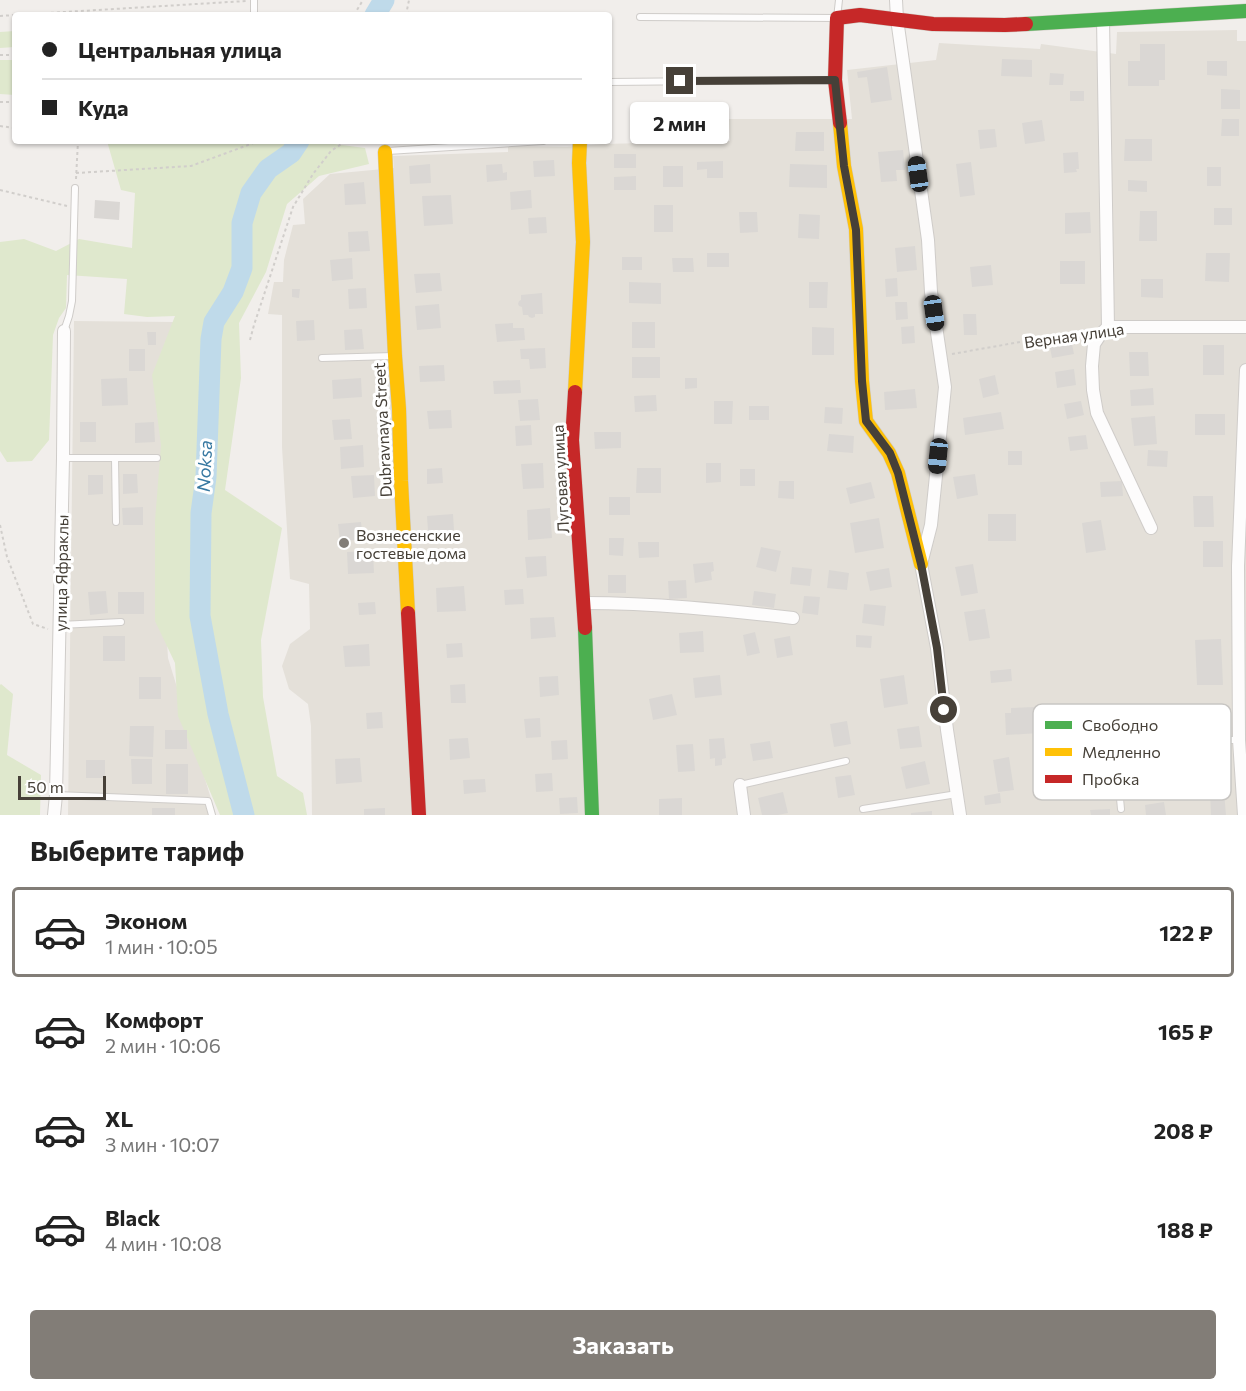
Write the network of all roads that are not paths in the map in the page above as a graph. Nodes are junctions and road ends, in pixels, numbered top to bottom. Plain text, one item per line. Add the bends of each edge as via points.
1 (839, 0) edge
2 (896, 0) edge
3 (1246, 11) edge
4 (640, 17) dead end
5 (837, 18) junction
6 (1103, 19) junction
7 (897, 20) junction
8 (835, 80) junction
9 (612, 82) edge
10 (500, 144) edge
11 (580, 144) edge
12 (385, 152) joint
13 (75, 188) road end
14 (1108, 327) junction
15 (1246, 327) edge
16 (64, 331) joint
17 (395, 356) junction
18 (322, 358) dead end
19 (1246, 370) edge
20 (63, 458) junction
21 (115, 458) junction
22 (157, 458) dead end
23 (116, 522) dead end
24 (1151, 528) dead end
25 (921, 564) junction
26 (584, 603) junction
27 (793, 618) dead end
28 (121, 622) dead end
29 (59, 628) junction
30 (1231, 740) edge
31 (1239, 740) junction
32 (846, 761) dead end
33 (740, 784) joint
34 (957, 794) junction
35 (56, 795) junction
36 (1120, 800) edge
37 (863, 809) dead end
38 (1121, 809) dead end
39 (54, 815) edge
40 (212, 815) edge
41 (419, 815) edge
42 (592, 815) edge
43 (744, 815) edge
44 (960, 815) edge
45 (1244, 815) edge

1 - 5 lane
2 - 7 street
3 - 6 street
4 - 5 lane
5 - 7 street via 860,15
5 - 8 street
6 - 7 street via 1005,25
6 - 14 street
7 - 25 street via 945,387 931,525
8 - 9 lane
8 - 25 street via 844,166 856,230 866,421 890,453 898,473
10 - 12 lane
11 - 26 street, Луговая улица via 583,242 572,440
12 - 17 street, Dubravnaya Street
13 - 16 lane via 72,301
14 - 15 street, Верная улица
14 - 24 street via 1094,344 1092,382 1097,413
16 - 20 street, улица Яфраклы
17 - 18 lane
17 - 41 street, Dubravnaya Street
19 - 31 street via 1239,567
20 - 21 lane
20 - 29 street, улица Яфраклы
21 - 22 lane
21 - 23 lane
25 - 34 street
26 - 27 street via 626,603
26 - 42 street, Луговая улица
28 - 29 lane
29 - 35 street, улица Яфраклы
30 - 31 lane
31 - 45 street
32 - 33 lane
33 - 43 street
34 - 37 lane
34 - 44 street
35 - 39 street, улица Яфраклы
35 - 40 lane via 208,801
36 - 38 lane

